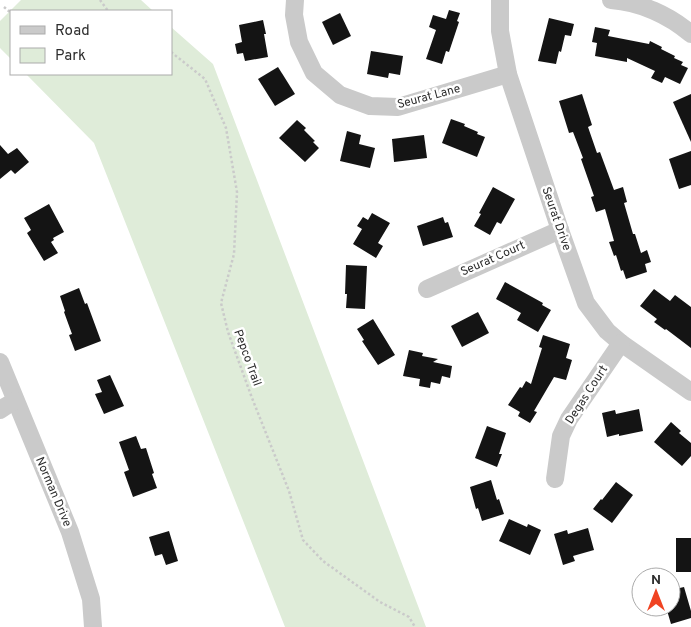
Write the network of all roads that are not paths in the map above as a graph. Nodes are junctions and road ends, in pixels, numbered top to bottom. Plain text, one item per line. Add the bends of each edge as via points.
1 (295, 0) edge
2 (500, 0) edge
3 (611, 0) edge
4 (691, 34) edge
5 (508, 74) junction
6 (560, 230) junction
7 (427, 289) dead end
8 (621, 343) junction
9 (0, 362) edge
10 (691, 392) edge
11 (16, 401) junction
12 (0, 410) edge
13 (555, 479) dead end
14 (93, 627) edge

1 - 5 street, Seurat Lane via 298,42 314,72 340,95 370,106 398,108
2 - 5 street, Seurat Drive via 500,31
3 - 4 street via 657,12
5 - 6 street, Seurat Drive
6 - 7 street, Seurat Court
6 - 8 street, Seurat Drive via 586,302 607,331
8 - 10 street, Seurat Drive
8 - 13 street, Degas Court via 569,419 561,436
9 - 11 street, Norman Drive
11 - 12 street
11 - 14 street, Norman Drive via 70,532 91,599

